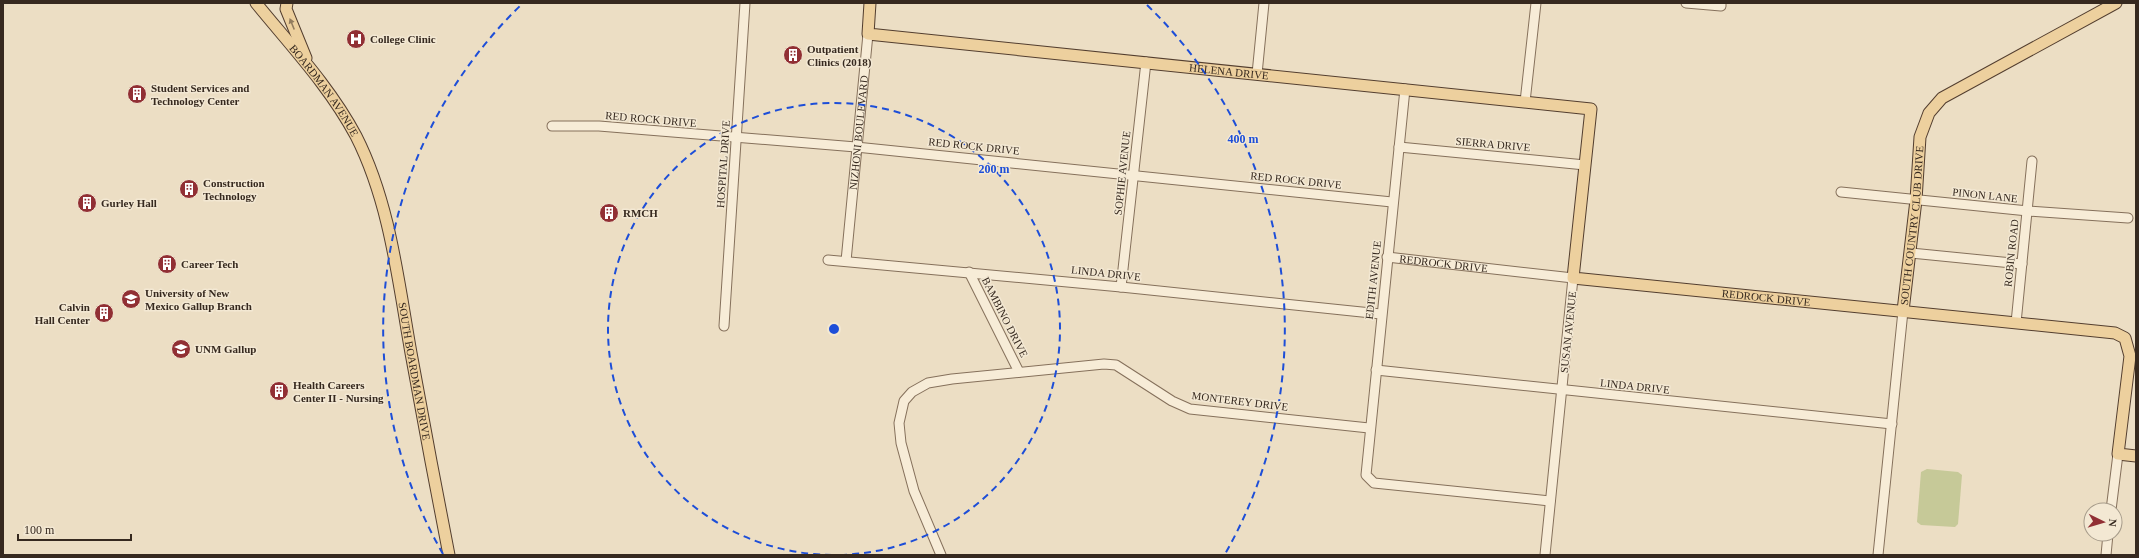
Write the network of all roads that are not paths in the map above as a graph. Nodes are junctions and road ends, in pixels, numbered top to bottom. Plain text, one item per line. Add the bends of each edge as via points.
1 (256, 3) edge
2 (287, 3) edge
3 (744, 3) edge
4 (870, 3) edge
5 (1264, 3) edge
6 (1536, 3) edge
7 (1686, 3) edge
8 (1721, 3) edge
9 (2116, 3) edge
10 (868, 34) junction
11 (1146, 62) junction
12 (311, 70) junction
13 (1257, 74) junction
14 (1405, 89) junction
15 (1526, 102) junction
16 (1591, 110) joint
17 (552, 126) dead end
18 (737, 138) junction
19 (856, 147) junction
20 (1400, 148) junction
21 (2032, 161) dead end
22 (1585, 165) junction
23 (1134, 174) junction
24 (378, 188) joint
25 (1841, 192) dead end
26 (1916, 200) junction
27 (1392, 202) junction
28 (2028, 211) junction
29 (2128, 218) dead end
30 (1911, 253) junction
31 (1387, 257) junction
32 (828, 260) dead end
33 (846, 261) junction
34 (2022, 264) junction
35 (969, 272) junction
36 (1573, 278) junction
37 (1121, 286) junction
38 (1903, 311) junction
39 (1381, 314) junction
40 (2016, 323) junction
41 (724, 326) dead end
42 (2133, 356) edge
43 (1376, 370) junction
44 (1019, 372) junction
45 (1562, 391) junction
46 (1892, 424) junction
47 (1369, 428) junction
48 (2118, 454) junction
49 (2136, 456) edge
50 (1550, 501) junction
51 (2112, 502) edge
52 (2107, 542) edge
53 (449, 555) edge
54 (940, 555) edge
55 (1545, 555) edge
56 (1878, 555) edge
57 (2106, 555) edge

1 - 12 main road, BOARDMAN AVENUE
12 -> 2 main road via 286,9
3 - 18 street, HOSPITAL DRIVE
4 - 10 main road, NIZHONI BOULEVARD
5 - 13 street
6 - 15 street
7 - 8 street via 1721,6
9 - 26 main road, SOUTH COUNTRY CLUB DRIVE via 1942,98 1929,113 1920,137
10 - 11 main road, HELENA DRIVE
10 - 19 street, NIZHONI BOULEVARD
11 - 13 main road, HELENA DRIVE
11 - 23 street, SOPHIE AVENUE
12 - 24 main road, BOARDMAN AVENUE via 327,89 356,136
13 - 14 main road, HELENA DRIVE
14 - 15 main road, HELENA DRIVE
14 - 20 street, EDITH AVENUE
15 - 16 main road, HELENA DRIVE
16 - 22 main road, SUSAN AVENUE
17 - 18 street, RED ROCK DRIVE via 599,126
18 - 19 street, RED ROCK DRIVE
18 - 41 street, HOSPITAL DRIVE
19 - 23 street, RED ROCK DRIVE
19 - 33 street, NIZHONI BOULEVARD
20 - 22 street, SIERRA DRIVE
20 - 27 street, EDITH AVENUE
21 - 28 street, ROBIN ROAD
22 - 36 main road, SUSAN AVENUE
23 - 27 street, RED ROCK DRIVE
23 - 37 street, SOPHIE AVENUE
24 - 53 main road, SOUTH BOARDMAN DRIVE via 394,252 422,419
25 - 26 street, PINON LANE
26 - 28 street, PINON LANE
26 - 30 main road, SOUTH COUNTRY CLUB DRIVE
27 - 31 street, EDITH AVENUE
28 - 29 street, PINON LANE
28 - 34 street, ROBIN ROAD
30 - 34 street
30 - 38 main road, SOUTH COUNTRY CLUB DRIVE
31 - 36 street, REDROCK DRIVE
31 - 39 street, EDITH AVENUE
32 - 33 street, LINDA DRIVE
33 - 35 street, LINDA DRIVE
34 - 40 street, ROBIN ROAD
35 - 37 street, LINDA DRIVE
35 - 44 street, BAMBINO DRIVE
36 - 38 main road, REDROCK DRIVE
36 - 45 street, SUSAN AVENUE
37 - 39 street, LINDA DRIVE
38 - 40 main road, REDROCK DRIVE
38 - 46 street, SOUTH COUNTRY CLUB DRIVE
39 - 43 street, EDITH AVENUE
40 - 42 main road, REDROCK DRIVE via 2115,333 2125,338
42 - 48 main road
43 - 45 street, LINDA DRIVE
43 - 47 street, EDITH AVENUE
44 - 47 street, MONTEREY DRIVE via 1116,365 1172,402 1190,409
44 - 54 street, MONTEREY DRIVE via 928,383 912,392 904,401 898,423 901,443 914,491
45 - 46 street, LINDA DRIVE
45 - 50 street, SUSAN AVENUE
46 - 56 street, SOUTH COUNTRY CLUB DRIVE
47 - 50 street, EDITH AVENUE via 1366,474 1374,483
48 - 49 main road
48 - 51 street
50 - 55 street, SUSAN AVENUE
52 - 57 street

